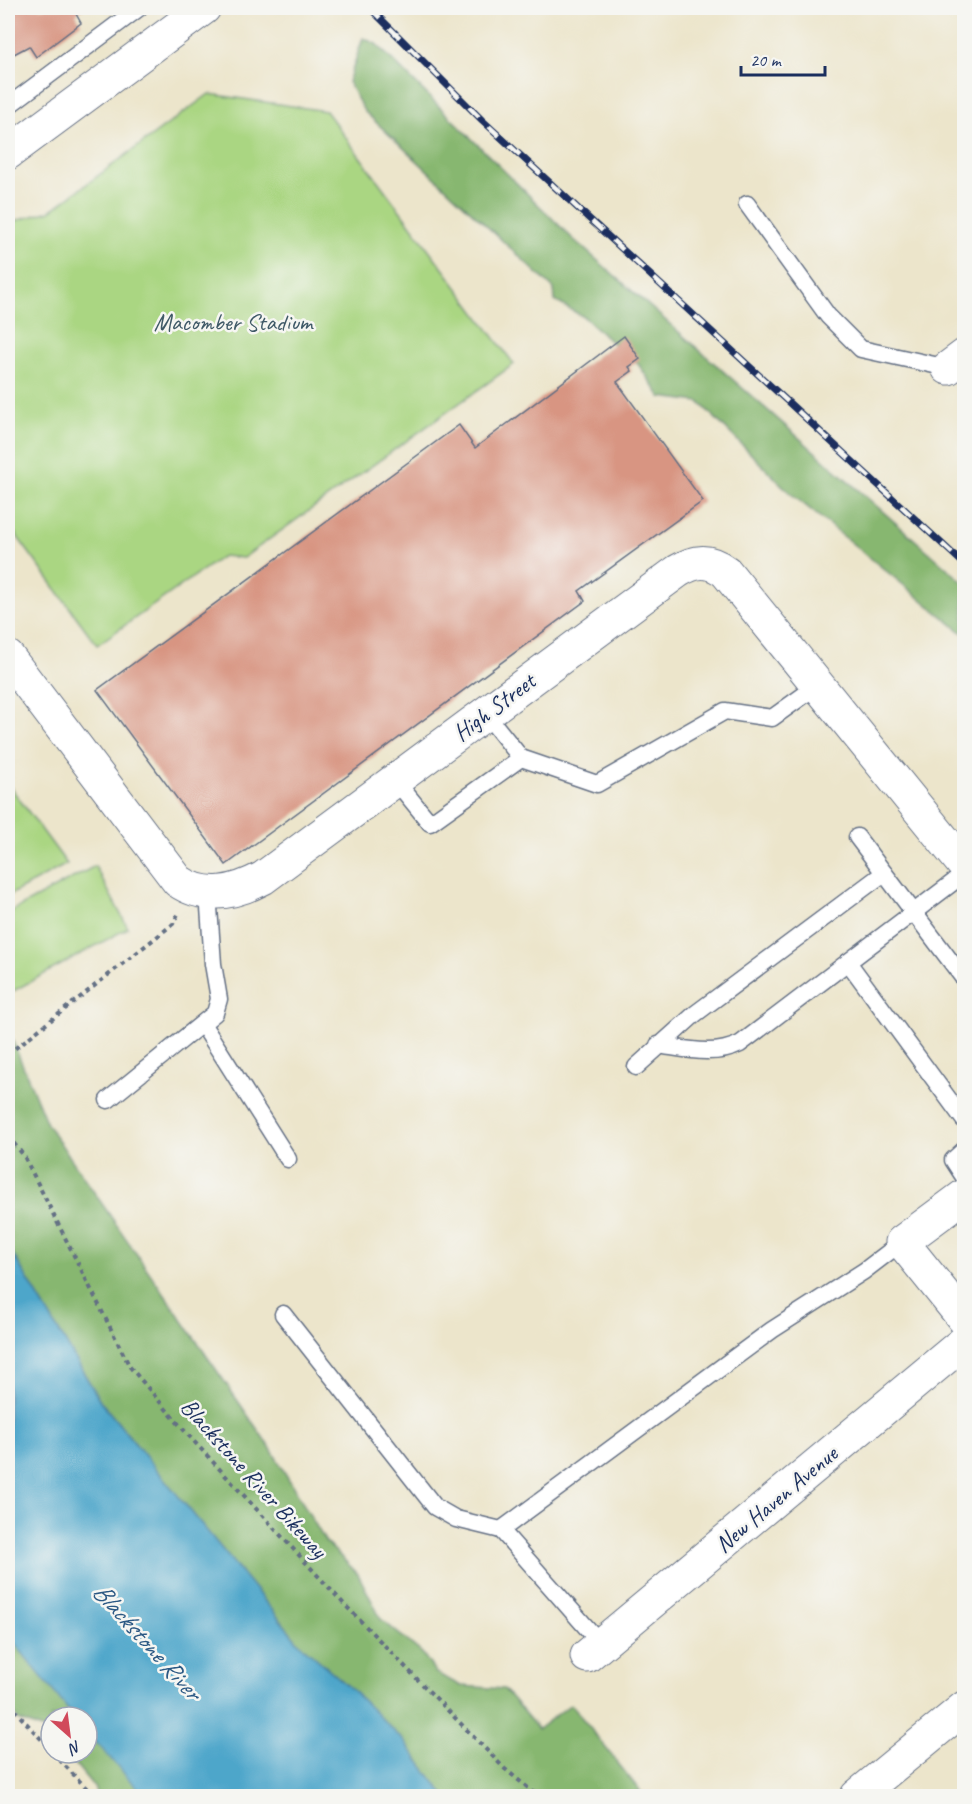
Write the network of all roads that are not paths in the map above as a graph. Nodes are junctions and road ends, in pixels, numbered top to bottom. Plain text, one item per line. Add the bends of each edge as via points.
1 (139, 8) edge
2 (204, 8) edge
3 (8, 106) edge
4 (8, 153) edge
5 (747, 204) dead end
6 (956, 362) edge
7 (8, 657) edge
8 (818, 685) junction
9 (485, 713) junction
10 (521, 758) junction
11 (395, 780) junction
12 (857, 837) dead end
13 (964, 865) edge
14 (884, 873) junction
15 (964, 874) edge
16 (198, 891) junction
17 (914, 913) junction
18 (848, 962) junction
19 (964, 979) edge
20 (203, 1025) junction
21 (658, 1046) junction
22 (636, 1067) dead end
23 (108, 1100) dead end
24 (964, 1120) edge
25 (964, 1150) edge
26 (288, 1159) dead end
27 (964, 1177) edge
28 (964, 1196) edge
29 (902, 1242) junction
30 (283, 1314) dead end
31 (964, 1319) edge
32 (964, 1342) edge
33 (501, 1530) junction
34 (594, 1650) joint
35 (964, 1708) edge
36 (857, 1797) edge

1 - 3 lane
2 - 4 street
5 - 6 lane via 828,316 861,349
7 - 16 street via 169,871
8 - 9 street, High Street via 726,572 703,561 678,571
8 - 10 lane via 772,718 725,711 597,784
8 - 13 street, High Street
9 - 10 lane
9 - 11 street, High Street
10 - 11 lane via 430,823
11 - 16 street, High Street via 263,878 227,892
12 - 14 lane
14 - 17 lane
14 - 21 lane
15 - 17 lane
16 - 20 lane via 219,999 215,1013
17 - 18 lane
17 - 19 lane
18 - 21 lane via 730,1049 712,1052
18 - 24 lane
20 - 23 lane
20 - 26 lane
21 - 22 lane
25 - 27 lane via 953,1160
28 - 29 street
29 - 31 street
29 - 33 lane via 772,1330
30 - 33 lane via 435,1507 456,1519
32 - 34 street, New Haven Avenue
33 - 34 lane
35 - 36 street

